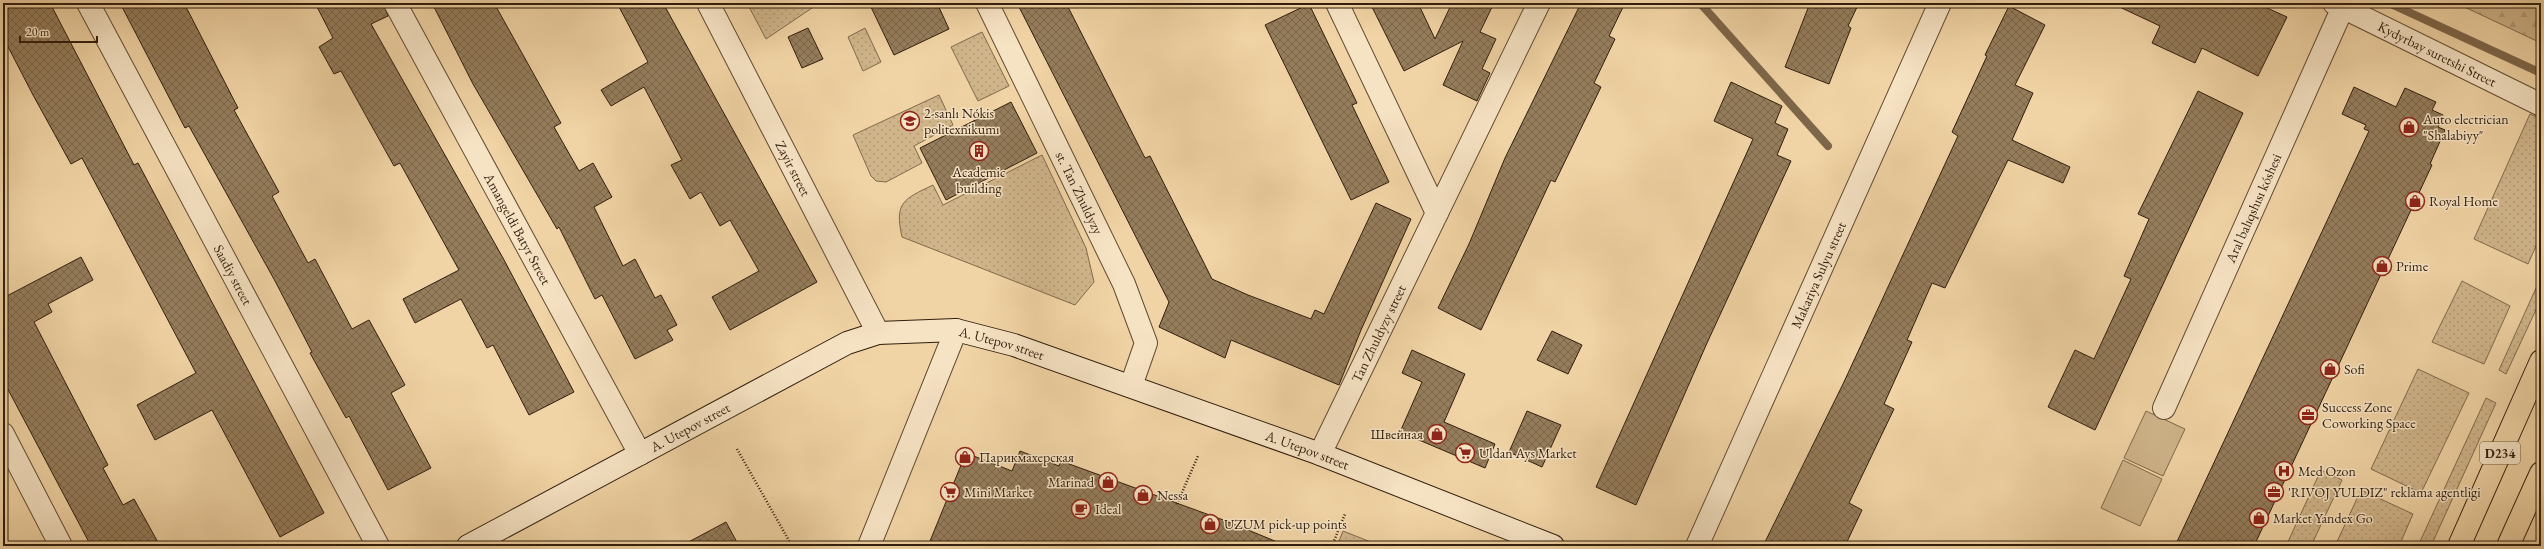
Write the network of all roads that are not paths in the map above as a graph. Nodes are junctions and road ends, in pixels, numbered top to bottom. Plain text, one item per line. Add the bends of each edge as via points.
1 (88, 3) edge
2 (395, 3) edge
3 (708, 3) edge
4 (987, 3) edge
5 (1337, 3) edge
6 (1539, 3) edge
7 (1940, 3) edge
8 (2339, 5) edge
9 (2541, 105) edge
10 (1437, 212) junction
11 (956, 330) junction
12 (878, 333) junction
13 (2541, 361) edge
14 (1131, 386) junction
15 (2164, 408) dead end
16 (3, 434) edge
17 (640, 454) junction
18 (1320, 454) junction
19 (2541, 473) edge
20 (62, 546) edge
21 (378, 546) edge
22 (468, 546) edge
23 (869, 546) edge
24 (1553, 546) edge
25 (1698, 546) edge
26 (2459, 546) edge
27 (2508, 546) edge

1 - 21 street, Saadiy street
2 - 17 street, Amangeldi Batyr Street
3 - 12 street, Zayir street
4 - 14 street, st. Tan Zhuldyzy via 1124,284 1144,335 1146,343
5 - 10 street
6 - 10 street, Tan Zhuldyzy street
7 - 25 street, Makariya Sulyu street
8 - 9 street, Kydyrbay suretshi Street
8 - 15 street, Aral balıqshısı kóshesi
10 - 18 street, Tan Zhuldyzy street
11 - 12 street, A. Utepov street
11 - 14 street, A. Utepov street via 1014,345
11 - 23 street
12 - 17 street, A. Utepov street via 847,343
13 - 26 main road, D234
14 - 18 street, A. Utepov street
16 - 20 street
17 - 22 street, A. Utepov street
18 - 24 street, A. Utepov street
19 - 27 main road

